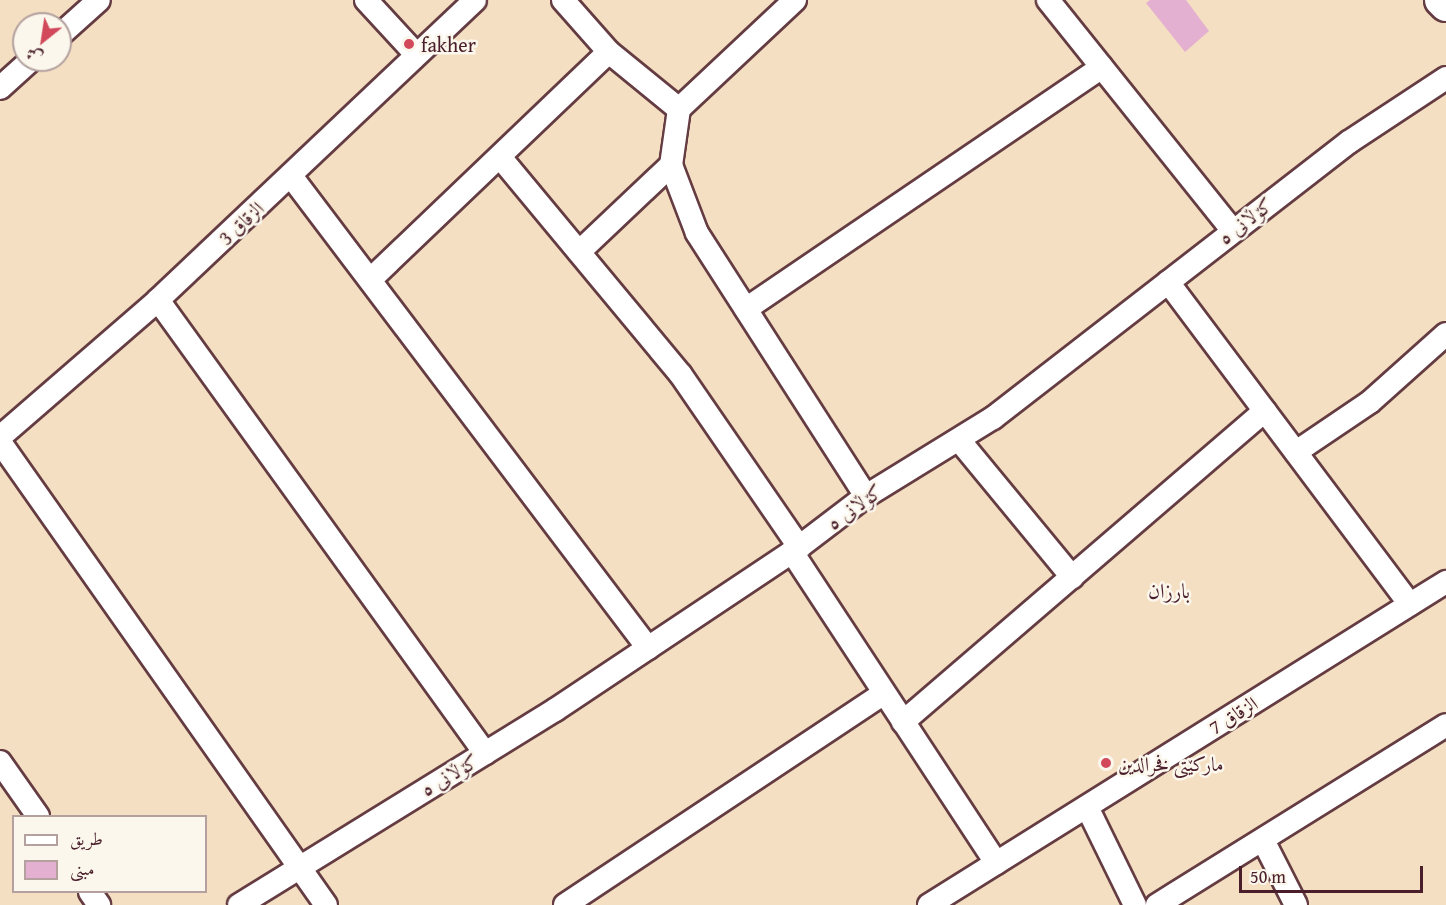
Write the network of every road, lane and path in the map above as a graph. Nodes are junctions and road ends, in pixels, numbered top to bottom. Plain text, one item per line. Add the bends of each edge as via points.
1 (99, 0) edge
2 (366, 0) edge
3 (475, 0) edge
4 (563, 0) edge
5 (795, 0) edge
6 (1048, 0) edge
7 (1441, 0) edge
8 (1446, 5) edge
9 (72, 24) edge
10 (414, 52) junction
11 (609, 52) junction
12 (1102, 67) junction
13 (18, 72) edge
14 (1446, 78) edge
15 (0, 88) edge
16 (679, 109) junction
17 (500, 157) junction
18 (671, 165) junction
19 (291, 176) junction
20 (1232, 230) junction
21 (579, 252) junction
22 (370, 280) junction
23 (1168, 282) junction
24 (158, 300) junction
25 (746, 309) junction
26 (1446, 334) edge
27 (1265, 411) junction
28 (3, 431) edge
29 (959, 440) junction
30 (1296, 452) junction
31 (866, 496) junction
32 (795, 550) junction
33 (1072, 577) junction
34 (1446, 582) edge
35 (1410, 604) junction
36 (648, 648) junction
37 (884, 693) junction
38 (903, 722) junction
39 (1446, 725) edge
40 (485, 753) junction
41 (0, 762) edge
42 (1087, 807) junction
43 (37, 815) edge
44 (1263, 840) junction
45 (996, 863) junction
46 (296, 867) junction
47 (239, 905) edge
48 (326, 905) edge
49 (565, 905) edge
50 (929, 905) edge
51 (1135, 905) edge
52 (1157, 905) edge
53 (1296, 905) edge

1 - 9 street
2 - 10 street
3 - 10 street, الزقاق 3
4 - 11 street
5 - 16 street
6 - 12 street
7 - 8 street
10 - 19 street, الزقاق 3
11 - 16 street
11 - 17 street
12 - 20 street
12 - 25 street
13 - 15 street
14 - 20 street, کۆڵانی ٥
16 - 18 street
17 - 21 street
17 - 22 street
18 - 21 street
18 - 25 street via 697,233
19 - 22 street
19 - 24 street, الزقاق 3
20 - 23 street, کۆڵانی ٥
21 - 32 street via 681,375
22 - 36 street
23 - 27 street
23 - 29 street, کۆڵانی ٥
24 - 28 street, الزقاق 3
24 - 40 street
25 - 31 street
26 - 30 street via 1370,402
27 - 30 street
27 - 33 street
28 - 46 street
29 - 31 street, کۆڵانی ٥
29 - 33 street
30 - 35 street
31 - 32 street, کۆڵانی ٥
32 - 36 street, کۆڵانی ٥
32 - 37 street
33 - 38 street
34 - 35 street, الزقاق 7
35 - 42 street, الزقاق 7
36 - 40 street, کۆڵانی ٥
37 - 38 street
37 - 49 street
38 - 45 street
39 - 44 street
40 - 46 street, کۆڵانی ٥
41 - 43 street
42 - 45 street, الزقاق 7
42 - 51 street
44 - 52 street
44 - 53 street
45 - 50 street, الزقاق 7
46 - 47 street, کۆڵانی ٥
46 - 48 street

